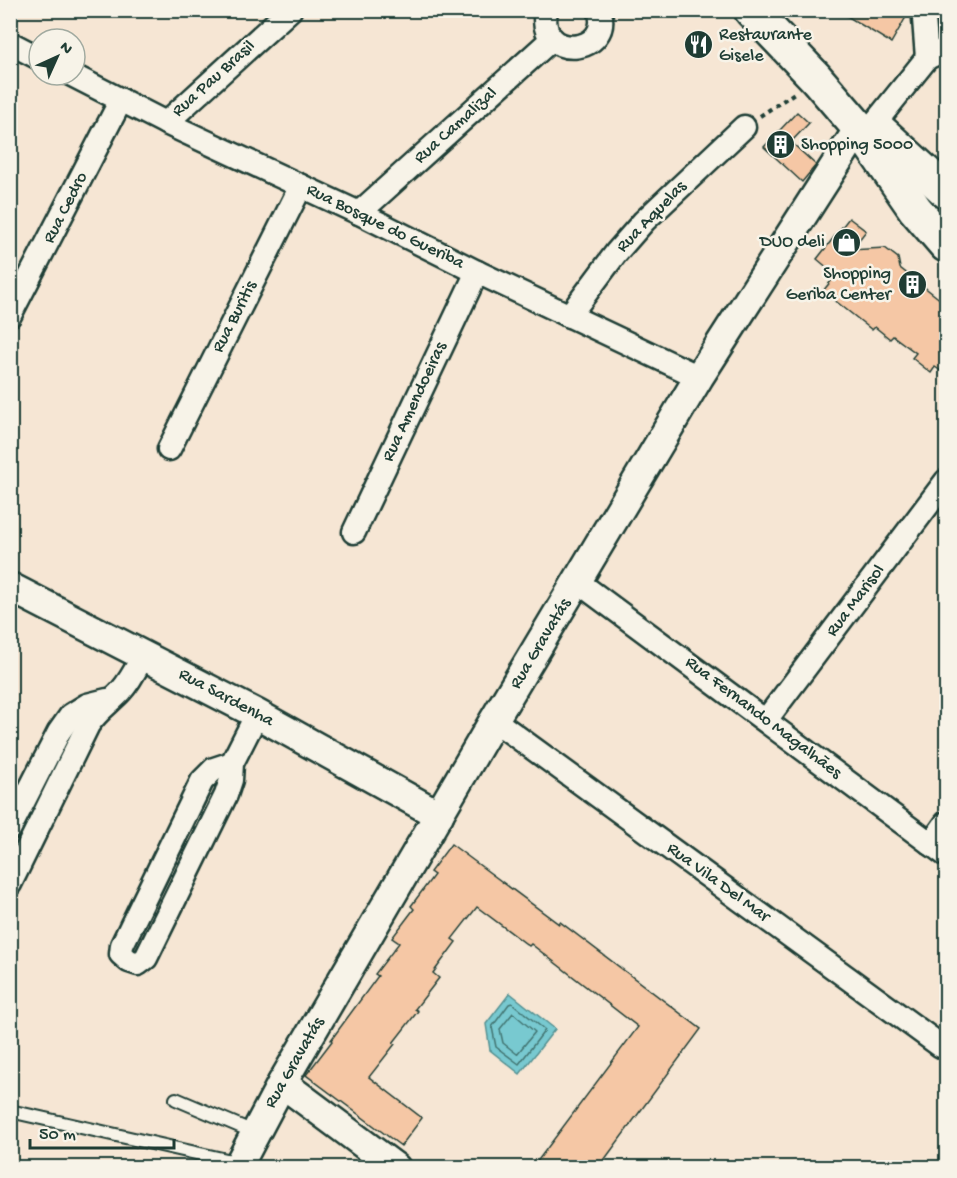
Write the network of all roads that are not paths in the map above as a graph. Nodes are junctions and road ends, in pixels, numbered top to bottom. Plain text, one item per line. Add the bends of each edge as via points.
1 (290, 10) edge
2 (546, 10) edge
3 (599, 10) edge
4 (751, 10) edge
5 (770, 10) edge
6 (927, 10) edge
7 (552, 39) junction
8 (10, 43) edge
9 (27, 52) edge
10 (937, 53) edge
11 (87, 83) edge
12 (121, 100) junction
13 (166, 123) junction
14 (866, 126) junction
15 (744, 127) road end
16 (301, 186) junction
17 (944, 189) edge
18 (915, 209) junction
19 (359, 213) junction
20 (946, 245) edge
21 (477, 272) junction
22 (10, 315) edge
23 (569, 316) junction
24 (699, 377) junction
25 (169, 449) dead end
26 (946, 481) edge
27 (354, 532) dead end
28 (578, 582) junction
29 (10, 587) edge
30 (144, 654) junction
31 (111, 699) junction
32 (257, 714) junction
33 (494, 720) junction
34 (766, 720) junction
35 (232, 763) junction
36 (439, 815) junction
37 (946, 824) edge
38 (10, 828) edge
39 (939, 849) edge
40 (10, 884) edge
41 (941, 1046) dead end
42 (282, 1083) junction
43 (176, 1099) dead end
44 (10, 1111) edge
45 (256, 1133) junction
46 (239, 1165) edge
47 (396, 1167) edge

1 - 13 street, Rua Pau Brasil
2 - 7 street via 544,21
3 - 7 street via 600,28 595,39 585,46 562,46
4 - 14 main road
5 - 14 main road
6 - 10 street via 924,19
7 - 19 street, Rua Camalizal
8 - 9 street
10 - 14 street
11 - 12 street, Rua Bosque do Gueriba
12 - 13 street, Rua Bosque do Gueriba
12 - 22 street, Rua Cedro
13 - 16 street, Rua Bosque do Gueriba
14 - 17 main road
14 - 18 main road
14 - 24 street, Rua Gravatás
15 - 23 street, Rua Aquelas via 644,221
16 - 19 street, Rua Bosque do Gueriba
16 - 25 street, Rua Buritis
17 - 18 main road via 922,192
18 - 20 main road
19 - 21 street, Rua Bosque do Gueriba
21 - 23 street, Rua Bosque do Gueriba
21 - 27 street, Rua Amendoeiras
23 - 24 street, Rua Bosque do Gueriba
24 - 28 street, Rua Gravatás
26 - 34 street, Rua Marisol
28 - 33 street, Rua Gravatás
28 - 34 street, Rua Fernando Magalhães
29 - 30 street, Rua Sardenha
30 - 31 street via 130,680
30 - 32 street, Rua Sardenha
31 - 38 street via 87,705 71,715
31 - 40 street via 83,733
32 - 35 street
32 - 36 street, Rua Sardenha
33 - 36 street, Rua Gravatás
33 - 41 street, Rua Vila Del Mar
34 - 39 street, Rua Fernando Magalhães
35 - 35 street via 214,769 202,781 122,945 121,954 129,961 138,964 146,958 226,795
36 - 42 street, Rua Gravatás
37 - 39 street
42 - 45 street, Rua Gravatás
42 - 47 street
43 - 45 lane
44 - 46 lane
45 - 46 street, Rua Gravatás

